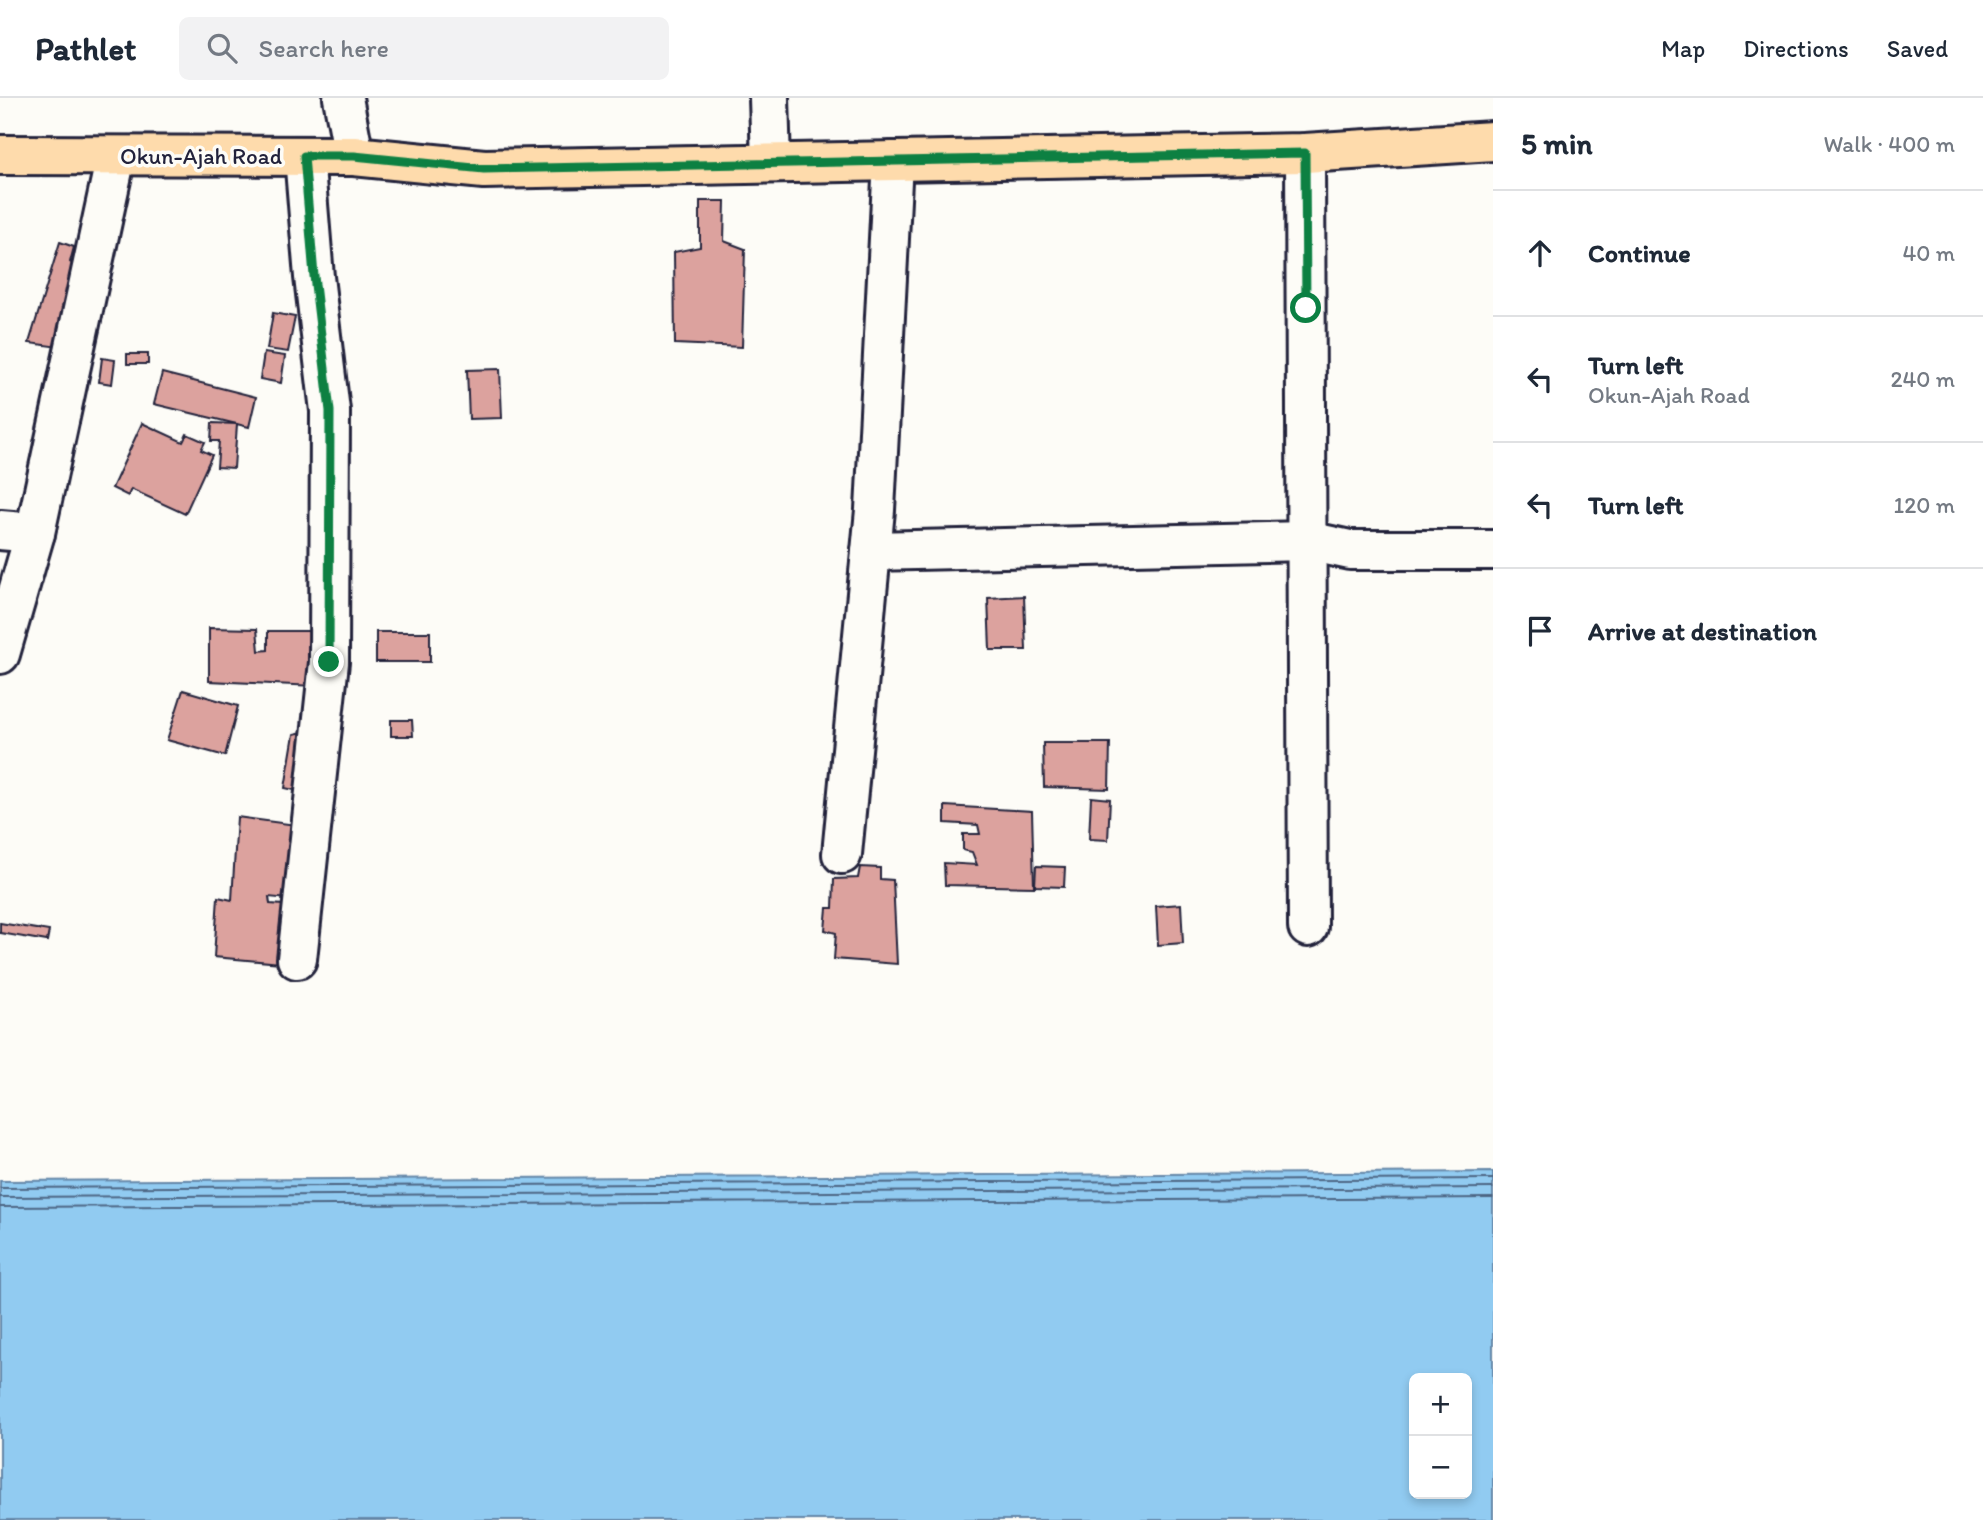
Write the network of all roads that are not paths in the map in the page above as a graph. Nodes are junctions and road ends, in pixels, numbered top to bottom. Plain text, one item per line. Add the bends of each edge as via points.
1 (343, 98) edge
2 (769, 98) edge
3 (1493, 141) edge
4 (1305, 153) junction
5 (0, 155) edge
6 (116, 156) junction
7 (304, 156) junction
8 (354, 156) junction
9 (893, 161) junction
10 (771, 163) junction
11 (17, 532) edge
12 (1308, 541) junction
13 (1493, 550) edge
14 (871, 551) junction
15 (0, 654) edge
16 (842, 855) dead end
17 (1308, 927) dead end
18 (297, 959) dead end

1 - 8 street
2 - 10 street
3 - 4 main road, Okun-Ajah Road
4 - 9 main road, Okun-Ajah Road
4 - 12 street
5 - 6 main road, Okun-Ajah Road
6 - 7 main road, Okun-Ajah Road
6 - 11 street
7 - 8 main road, Okun-Ajah Road
7 - 18 street via 330,411 329,649
8 - 10 main road, Okun-Ajah Road via 484,169
9 - 10 main road, Okun-Ajah Road
9 - 14 street
11 - 15 street
12 - 13 street via 1350,550
12 - 14 street
12 - 17 street
14 - 16 street

